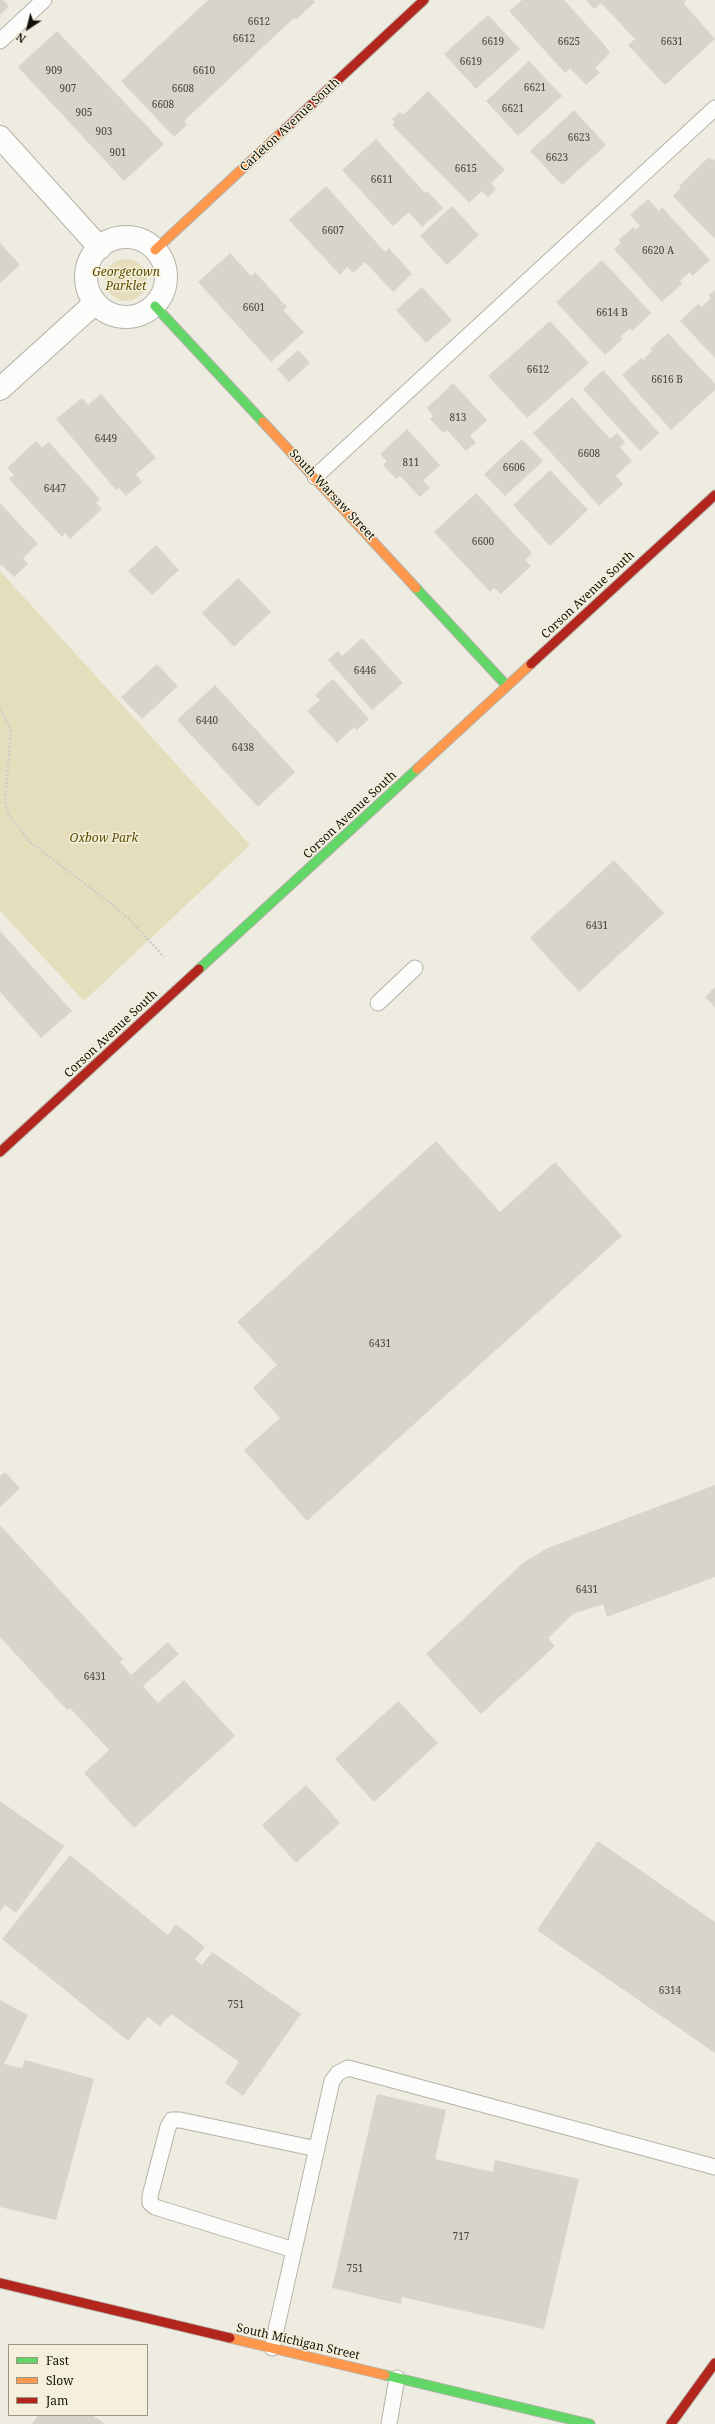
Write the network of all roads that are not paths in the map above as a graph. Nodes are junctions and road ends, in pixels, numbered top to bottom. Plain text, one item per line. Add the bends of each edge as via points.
1 (44, 0) edge
2 (424, 0) edge
3 (0, 41) edge
4 (715, 108) edge
5 (0, 137) edge
6 (100, 248) junction
7 (155, 250) junction
8 (95, 303) junction
9 (155, 306) junction
10 (0, 389) edge
11 (315, 477) junction
12 (715, 495) edge
13 (507, 686) junction
14 (415, 968) dead end
15 (378, 1003) dead end
16 (0, 1152) edge
17 (317, 2149) junction
18 (715, 2167) edge
19 (294, 2250) junction
20 (0, 2283) edge
21 (272, 2348) junction
22 (715, 2363) edge
23 (398, 2378) junction
24 (389, 2424) edge
25 (590, 2424) edge
26 (671, 2424) edge

1 - 3 lane
2 - 7 street, Carleton Avenue South
4 - 11 lane
5 - 6 street
6 - 7 street via 118,238 130,237 143,240
6 - 8 street via 94,252 88,264 86,278 88,291
7 - 9 street via 164,264 166,283
8 - 9 street via 118,317 132,317
8 - 10 street
9 - 11 street, South Warsaw Street
11 - 13 street, South Warsaw Street
12 - 13 street, Corson Avenue South
13 - 16 street, Corson Avenue South
14 - 15 lane
17 - 18 lane via 332,2081 338,2073 348,2068
17 - 19 lane
17 - 19 lane via 172,2120 150,2196 150,2203 155,2207
19 - 21 lane
20 - 21 street, South Michigan Street
21 - 23 street, South Michigan Street
22 - 26 street
23 - 24 lane
23 - 25 street, South Michigan Street

